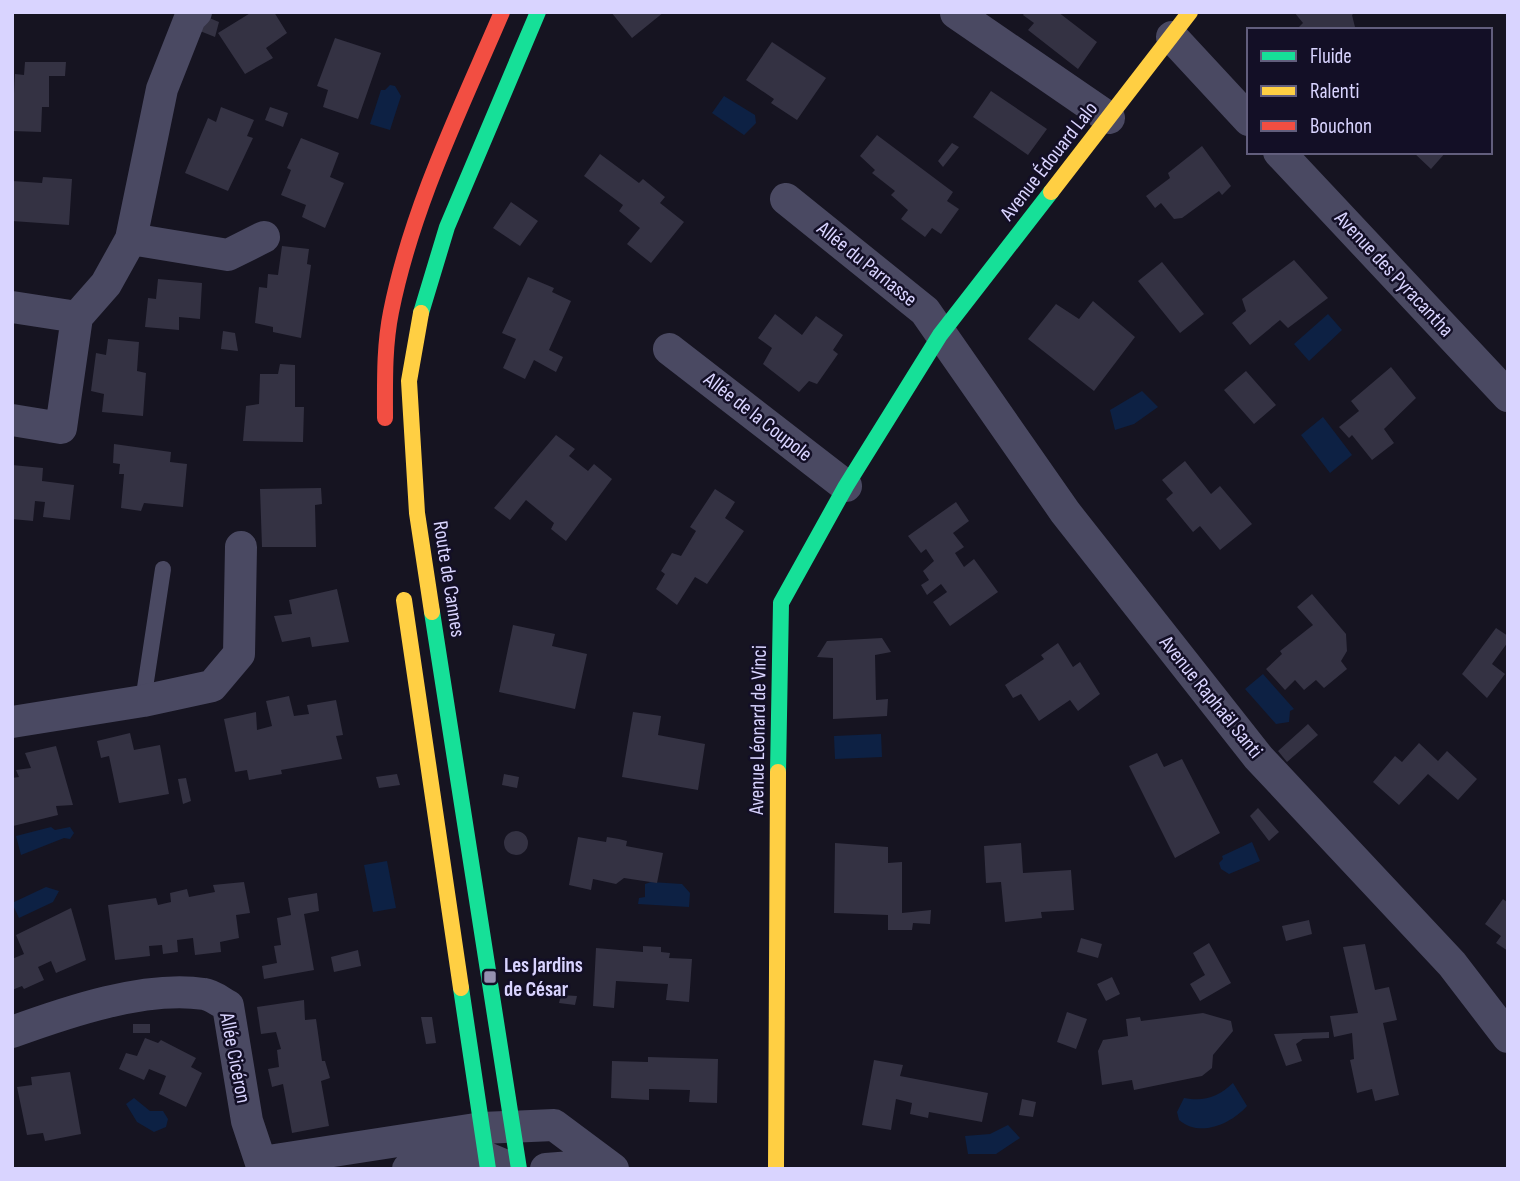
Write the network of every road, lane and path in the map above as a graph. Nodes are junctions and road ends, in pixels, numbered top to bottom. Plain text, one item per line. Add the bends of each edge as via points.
1 (196, 12) edge
2 (502, 12) edge
3 (520, 12) edge
4 (538, 12) edge
5 (956, 13) edge
6 (1181, 25) edge
7 (1247, 117) edge
8 (1109, 118) junction
9 (1281, 154) edge
10 (468, 178) junction
11 (786, 199) dead end
12 (264, 237) dead end
13 (131, 239) junction
14 (12, 307) edge
15 (77, 317) junction
16 (940, 335) junction
17 (669, 349) dead end
18 (1508, 396) edge
19 (12, 420) edge
20 (387, 437) dead end
21 (846, 486) junction
22 (241, 547) dead end
23 (163, 569) dead end
24 (402, 581) dead end
25 (143, 701) junction
26 (12, 722) edge
27 (463, 1004) joint
28 (12, 1031) edge
29 (1508, 1037) edge
30 (501, 1153) edge
31 (262, 1165) edge
32 (408, 1169) edge
33 (546, 1169) edge
34 (606, 1169) edge
35 (613, 1169) edge
36 (776, 1169) edge

1 - 13 street via 162,89
2 - 20 main road via 423,199 389,314 382,385
3 - 10 street via 470,130
4 - 10 main road, Route de Cannes
5 - 8 street
6 - 7 street
6 - 8 main road, Avenue Édouard Lalo
8 - 16 main road, Avenue Édouard Lalo
9 - 18 street, Avenue des Pyracantha
10 - 30 main road, Route de Cannes via 424,296 409,381 417,513
11 - 16 street, Allée du Parnasse via 925,311
12 - 13 street via 228,255
13 - 15 street via 106,284
14 - 15 street
15 - 19 street via 61,428
16 - 21 main road, Avenue Léonard de Vinci
16 - 29 street, Avenue Raphaël Santi via 1065,512 1258,757 1452,964
17 - 21 street, Allée de la Coupole
21 - 36 main road, Avenue Léonard de Vinci via 781,603
22 - 25 street via 239,654 212,685
23 - 25 lane
24 - 27 main road
25 - 26 street
27 - 30 street via 480,1028
28 - 31 street, Allée Cicéron via 138,995 206,993 228,1006 247,1121
30 - 31 street
30 - 32 street
30 - 35 street via 554,1125
33 - 34 street

